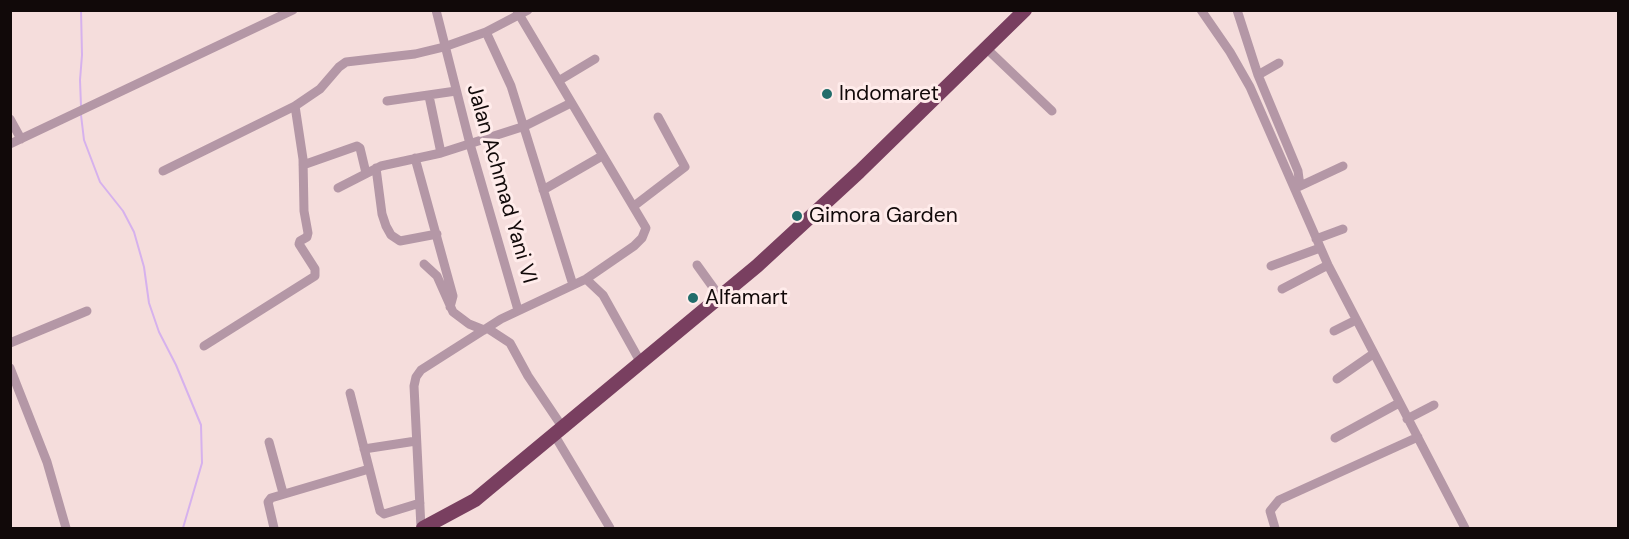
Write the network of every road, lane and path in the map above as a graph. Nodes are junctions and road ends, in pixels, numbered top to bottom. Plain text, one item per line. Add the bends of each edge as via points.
1 (293, 10) edge
2 (436, 10) edge
3 (1025, 10) edge
4 (1200, 10) edge
5 (1237, 10) edge
6 (522, 12) edge
7 (486, 32) junction
8 (444, 47) junction
9 (986, 48) junction
10 (595, 59) dead end
11 (1279, 63) dead end
12 (1258, 75) junction
13 (560, 80) junction
14 (456, 91) junction
15 (429, 96) junction
16 (387, 101) dead end
17 (571, 103) junction
18 (295, 106) junction
19 (1272, 108) junction
20 (1052, 111) dead end
21 (1262, 113) junction
22 (658, 117) dead end
23 (10, 119) edge
24 (525, 126) junction
25 (21, 140) junction
26 (10, 144) edge
27 (470, 144) junction
28 (441, 153) junction
29 (602, 156) junction
30 (415, 158) junction
31 (303, 165) junction
32 (1343, 166) dead end
33 (376, 168) junction
34 (163, 171) dead end
35 (366, 173) junction
36 (1297, 187) junction
37 (338, 188) dead end
38 (543, 190) junction
39 (634, 206) junction
40 (1343, 229) dead end
41 (437, 234) junction
42 (1318, 244) junction
43 (424, 264) dead end
44 (697, 265) dead end
45 (1328, 265) junction
46 (1271, 266) dead end
47 (586, 279) junction
48 (573, 285) junction
49 (1282, 289) dead end
50 (720, 297) junction
51 (451, 304) junction
52 (518, 310) junction
53 (87, 311) dead end
54 (1356, 320) junction
55 (488, 327) junction
56 (1334, 331) dead end
57 (10, 343) edge
58 (204, 346) dead end
59 (1373, 354) junction
60 (641, 363) junction
61 (10, 368) edge
62 (1337, 379) dead end
63 (15, 391) edge
64 (350, 393) dead end
65 (1399, 403) junction
66 (1434, 405) dead end
67 (1407, 419) junction
68 (559, 432) junction
69 (1418, 437) junction
70 (1335, 438) dead end
71 (416, 441) junction
72 (269, 442) dead end
73 (364, 449) junction
74 (369, 470) junction
75 (283, 494) junction
76 (420, 503) junction
77 (66, 528) edge
78 (274, 528) edge
79 (422, 528) edge
80 (610, 528) edge
81 (1275, 528) edge
82 (1465, 528) edge

1 - 25 street
2 - 8 street, Jalan Achmad Yani VI
3 - 9 highway
4 - 21 street via 1230,52
5 - 12 street
6 - 7 street
6 - 13 street
7 - 8 street
7 - 24 street
8 - 14 street, Jalan Achmad Yani VI
8 - 18 street via 346,62 314,94
9 - 20 street
9 - 50 highway via 793,234
10 - 13 street
11 - 12 street
12 - 19 street
13 - 17 street
14 - 15 street
14 - 27 street, Jalan Achmad Yani VI
15 - 16 street
15 - 28 street
17 - 24 street
17 - 29 street
18 - 31 street
18 - 34 street
19 - 21 street
19 - 36 street via 1295,163
21 - 36 street
22 - 39 street via 685,167
23 - 25 street
24 - 27 street
24 - 38 street
25 - 26 street
27 - 28 street
27 - 52 street, Jalan Achmad Yani VI
28 - 30 street
29 - 38 street
29 - 39 street
30 - 33 street
30 - 41 street
31 - 35 street via 357,146
31 - 58 street via 308,233 300,244 315,276
32 - 36 street
33 - 35 street
33 - 41 street via 382,214 391,235 400,241
35 - 37 street
36 - 42 street
38 - 48 street
39 - 47 street via 646,228 642,238
40 - 42 street
41 - 51 street via 453,296
42 - 45 street
42 - 46 street
43 - 51 street via 437,276
44 - 50 street
45 - 49 street
45 - 54 street
47 - 48 street
47 - 60 street via 603,295
48 - 52 street
50 - 60 highway
51 - 55 street via 469,324
52 - 55 street, Jalan Achmad Yani VI
53 - 57 street
54 - 56 street
54 - 59 street
55 - 68 street via 510,343
55 - 71 street, Jalan Achmad Yani VI via 416,377
59 - 62 street
59 - 65 street
60 - 68 highway
61 - 63 street
63 - 77 street via 47,462
64 - 73 street
65 - 67 street
65 - 70 street
66 - 67 street
67 - 69 street
68 - 79 highway via 475,500
68 - 80 street
69 - 81 street via 1280,500 1270,511
69 - 82 street
71 - 73 street
71 - 76 street, Jalan Achmad Yani VI
72 - 75 street
73 - 74 street
74 - 75 street
74 - 76 street via 381,513
75 - 78 street via 268,500
76 - 79 street, Jalan Achmad Yani VI

